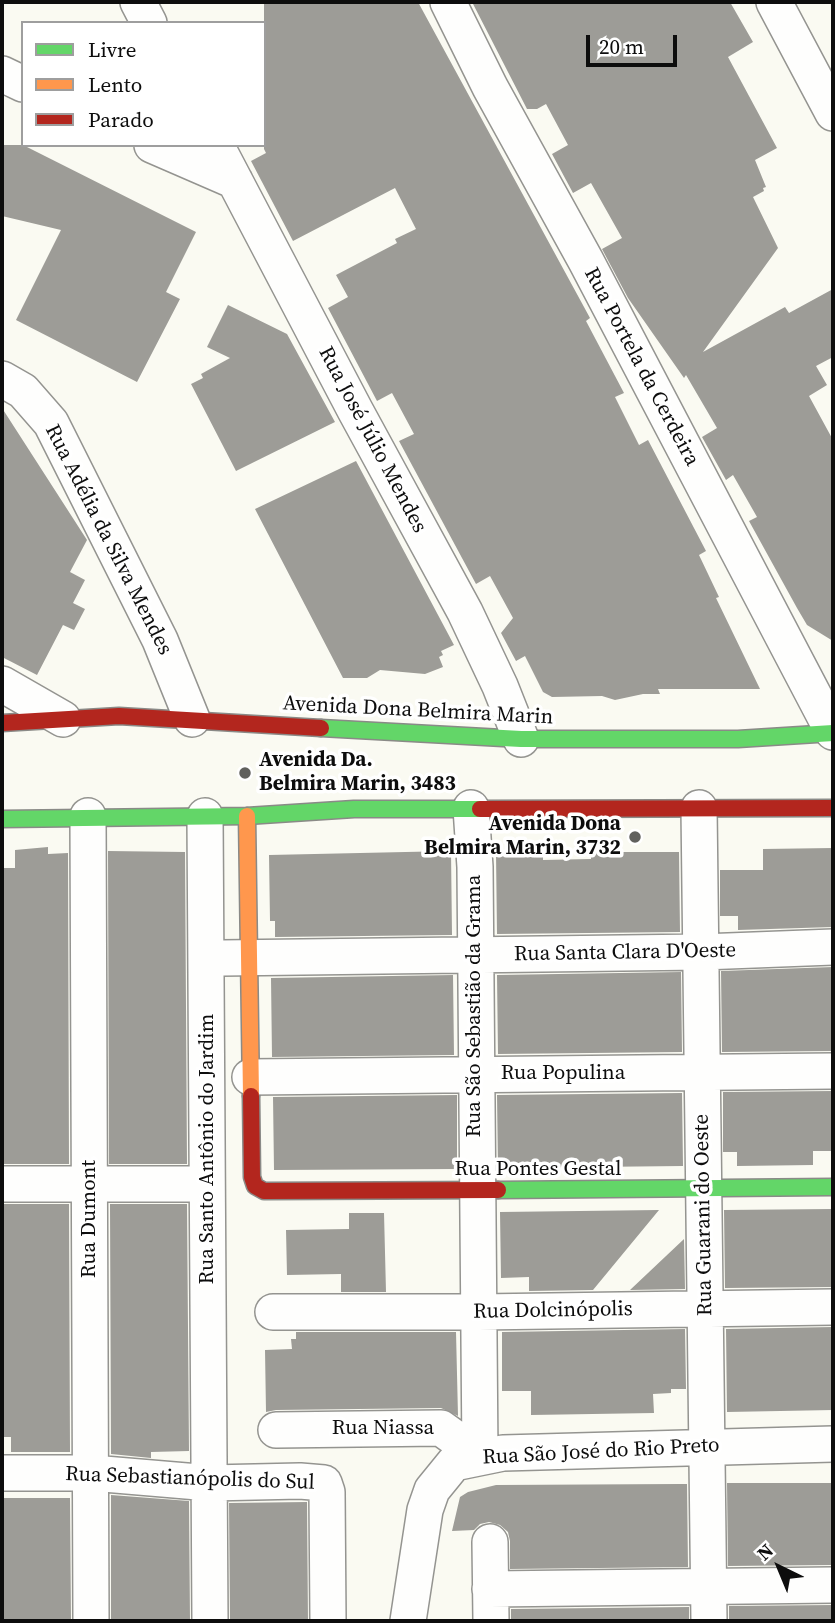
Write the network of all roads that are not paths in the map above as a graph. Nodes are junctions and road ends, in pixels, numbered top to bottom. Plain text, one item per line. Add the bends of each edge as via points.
1 (138, 2) edge
2 (448, 2) edge
3 (774, 2) edge
4 (148, 21) edge
5 (2, 74) edge
6 (21, 83) edge
7 (828, 91) edge
8 (157, 147) edge
9 (217, 147) edge
10 (235, 181) junction
11 (2, 379) edge
12 (2, 684) edge
13 (63, 719) junction
14 (192, 719) junction
15 (29, 721) junction
16 (2, 723) edge
17 (833, 733) edge
18 (2, 734) edge
19 (521, 739) junction
20 (471, 808) junction
21 (699, 808) junction
22 (833, 808) edge
23 (88, 816) junction
24 (205, 816) junction
25 (247, 816) junction
26 (2, 819) edge
27 (833, 947) edge
28 (702, 952) junction
29 (476, 955) junction
30 (208, 958) junction
31 (249, 958) junction
32 (833, 1072) edge
33 (703, 1074) junction
34 (476, 1075) junction
35 (250, 1077) junction
36 (252, 1177) joint
37 (89, 1183) junction
38 (2, 1184) edge
39 (207, 1184) junction
40 (833, 1187) edge
41 (704, 1190) junction
42 (477, 1192) junction
43 (833, 1307) edge
44 (706, 1309) junction
45 (273, 1312) dead end
46 (479, 1312) junction
47 (276, 1430) dead end
48 (833, 1444) edge
49 (707, 1445) junction
50 (480, 1456) junction
51 (2, 1473) edge
52 (92, 1473) junction
53 (210, 1483) junction
54 (490, 1542) dead end
55 (833, 1585) edge
56 (709, 1604) edge
57 (490, 1605) edge
58 (91, 1621) edge
59 (210, 1621) edge
60 (328, 1621) edge
61 (408, 1621) edge

1 - 4 street
2 - 17 street, Rua Portela da Cerdeira
3 - 7 street
5 - 6 street
8 - 10 street
9 - 10 street, Rua José Júlio Mendes
10 - 19 street, Rua José Júlio Mendes via 465,611
11 - 14 street, Rua Adélia da Silva Mendes via 23,391 51,423 160,640
12 - 13 street
13 - 14 main road, Avenida Dona Belmira Marin
13 - 15 main road, Avenida Dona Belmira Marin
14 - 19 main road, Avenida Dona Belmira Marin
15 - 16 main road, Avenida Dona Belmira Marin
15 - 18 main road
17 - 19 main road, Avenida Dona Belmira Marin via 738,739
20 - 21 main road
20 - 25 main road
20 - 29 street, Rua São Sebastião da Grama
21 - 22 main road
21 - 28 street, Rua Guarani do Oeste
23 - 24 main road
23 - 26 main road
23 - 37 street, Rua Dumont
24 - 25 main road
24 - 30 street, Rua Santo Antônio do Jardim
25 - 31 main road, Rua Santo Antônio do Jardim
27 - 28 street, Rua Santa Clara D'Oeste
28 - 29 street, Rua Santa Clara D'Oeste
28 - 33 street, Rua Guarani do Oeste
29 - 31 street, Rua Santa Clara D'Oeste
29 - 34 street, Rua São Sebastião da Grama
30 - 31 street, Rua Santa Clara D'Oeste
30 - 39 street, Rua Santo Antônio do Jardim
31 - 35 main road, Rua Santo Antônio do Jardim
32 - 33 street, Rua Populina
33 - 34 street, Rua Populina
33 - 41 street, Rua Guarani do Oeste
34 - 35 street, Rua Populina
34 - 42 street, Rua São Sebastião da Grama
35 - 36 main road, Rua Santo Antônio do Jardim
36 - 42 main road, Rua Pontes Gestal via 264,1191
37 - 38 street
37 - 39 street
37 - 52 street, Rua Dumont
39 - 53 street, Rua Santo Antônio do Jardim
40 - 41 main road, Rua Pontes Gestal
41 - 42 main road, Rua Pontes Gestal
41 - 44 street, Rua Guarani do Oeste
42 - 46 street, Rua São Sebastião da Grama
43 - 44 street, Rua Dolcinópolis
44 - 46 street, Rua Dolcinópolis
44 - 49 street, Rua Guarani do Oeste
45 - 46 street, Rua Dolcinópolis
46 - 50 street, Rua São Sebastião da Grama
47 - 50 street, Rua Niassa via 441,1428
48 - 49 street, Rua São José do Rio Preto
49 - 50 street, Rua São José do Rio Preto
49 - 56 street, Rua Guarani do Oeste
50 - 61 street, Rua São José do Rio Preto via 454,1463 432,1490
51 - 52 street, Rua Sebastianópolis do Sul
52 - 53 street, Rua Sebastianópolis do Sul
52 - 58 street, Rua Dumont
53 - 59 street, Rua Santo Antônio do Jardim
53 - 60 street, Rua Sebastianópolis do Sul via 317,1481 326,1486
54 - 57 street
55 - 56 street
56 - 57 street

